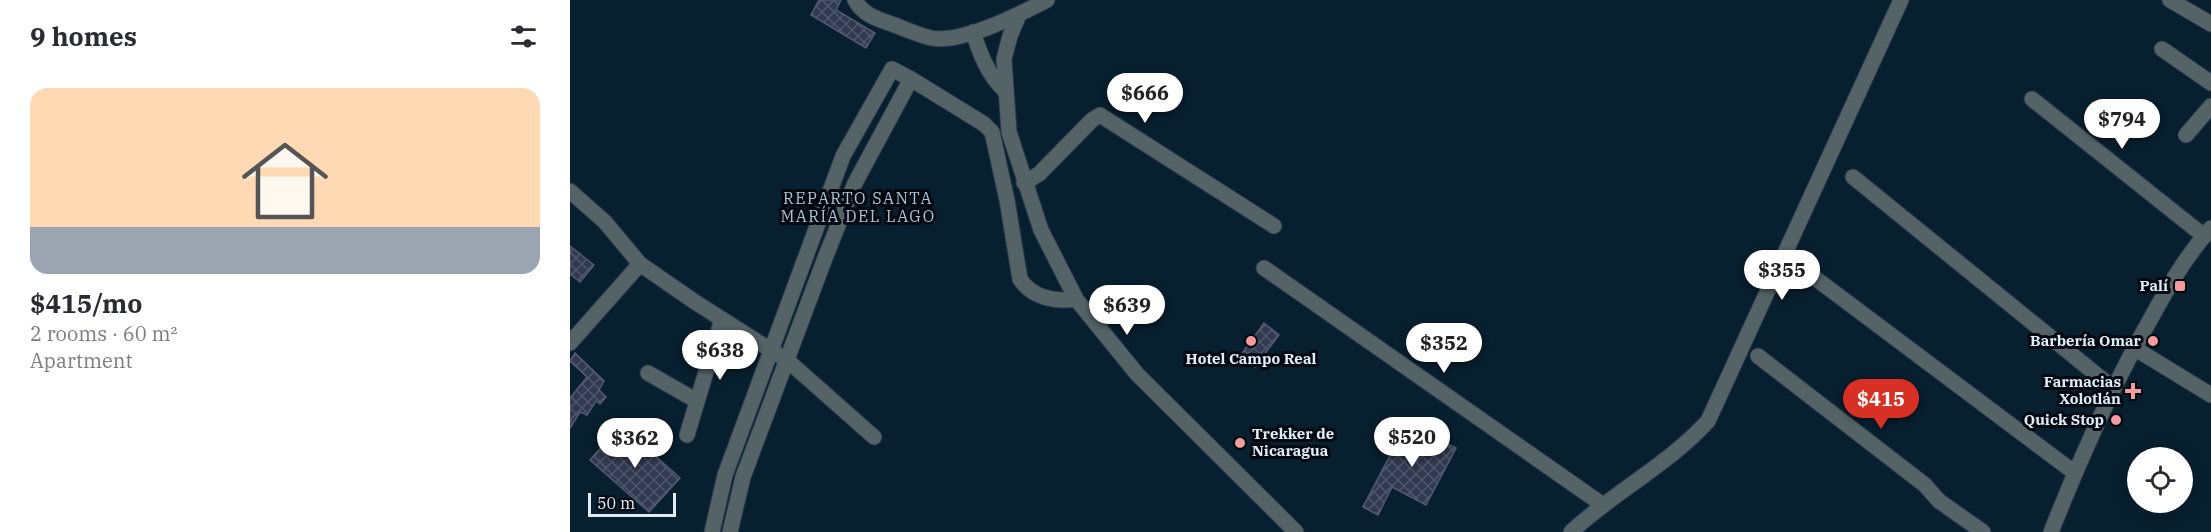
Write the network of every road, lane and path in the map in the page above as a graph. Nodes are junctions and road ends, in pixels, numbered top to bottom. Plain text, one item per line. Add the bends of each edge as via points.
1 (855, 0) edge
2 (1047, 0) edge
3 (1901, 0) edge
4 (2170, 0) edge
5 (1019, 15) junction
6 (2211, 24) edge
7 (973, 32) junction
8 (2162, 49) dead end
9 (911, 80) junction
10 (2211, 83) edge
11 (1005, 91) junction
12 (2032, 99) dead end
13 (2211, 106) edge
14 (2186, 135) dead end
15 (1853, 177) dead end
16 (1024, 183) junction
17 (570, 191) edge
18 (1274, 226) dead end
19 (2207, 232) edge
20 (640, 264) junction
21 (1264, 268) dead end
22 (1807, 272) dead end
23 (1076, 299) junction
24 (722, 319) junction
25 (570, 343) edge
26 (770, 348) junction
27 (2134, 348) junction
28 (1758, 356) dead end
29 (788, 361) junction
30 (648, 373) dead end
31 (2113, 388) junction
32 (2211, 395) edge
33 (697, 401) junction
34 (687, 435) dead end
35 (874, 437) dead end
36 (2074, 473) junction
37 (1603, 505) junction
38 (712, 532) edge
39 (730, 532) edge
40 (1296, 532) edge
41 (1571, 532) edge
42 (1983, 532) edge
43 (2051, 532) edge

1 - 7 street via 873,18 932,38 952,39
2 - 5 street
3 - 37 street via 1708,421 1691,440
4 - 6 street
5 - 7 street
5 - 11 street via 1004,59
7 - 11 street via 981,57
8 - 10 street
9 - 23 street via 992,132 1020,279 1037,295
9 - 26 street via 892,69 843,156
9 - 29 street via 855,183
11 - 16 street via 1009,132
12 - 19 street
13 - 14 street
15 - 31 street
16 - 18 street via 1039,174 1100,115
16 - 23 street via 1041,230
17 - 20 street via 606,222
19 - 27 street via 2178,270
20 - 24 street
20 - 25 street
21 - 37 street
22 - 36 street
23 - 40 street via 1137,374
24 - 26 street
24 - 33 street
26 - 29 street
26 - 38 street via 725,475
27 - 31 street
27 - 32 street
28 - 42 street
29 - 35 street
29 - 39 street via 743,477
30 - 33 street
31 - 36 street
33 - 34 street
36 - 43 street
37 - 41 street

